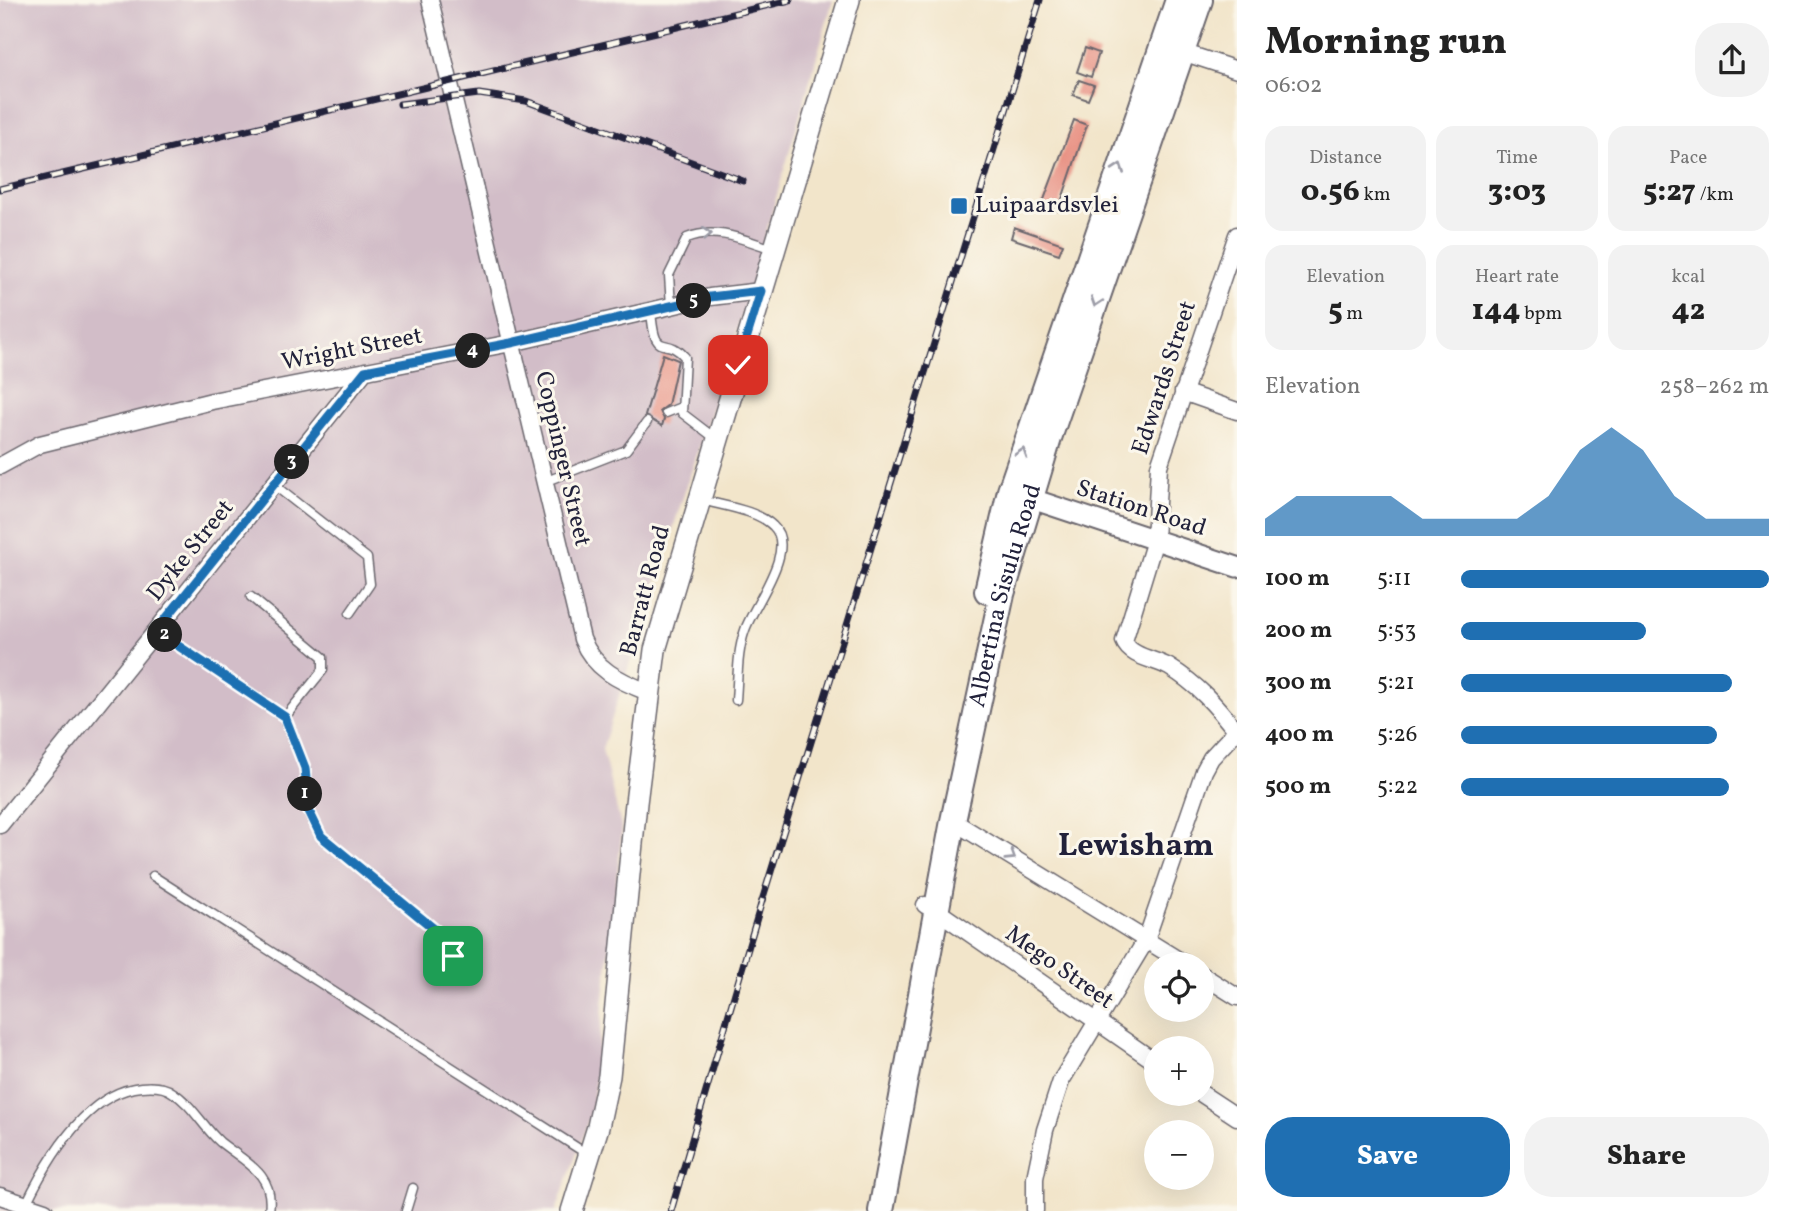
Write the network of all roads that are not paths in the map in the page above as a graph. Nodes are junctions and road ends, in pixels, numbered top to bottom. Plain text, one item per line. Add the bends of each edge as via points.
1 (430, 0) edge
2 (849, 0) edge
3 (1178, 0) edge
4 (1199, 0) edge
5 (1171, 48) junction
6 (1237, 70) edge
7 (1237, 234) edge
8 (774, 249) junction
9 (761, 291) junction
10 (671, 306) junction
11 (651, 310) junction
12 (511, 343) junction
13 (365, 371) junction
14 (1183, 392) junction
15 (681, 407) junction
16 (1237, 411) edge
17 (666, 414) dead end
18 (647, 422) dead end
19 (716, 439) junction
20 (0, 466) edge
21 (544, 482) junction
22 (274, 485) junction
23 (1020, 495) junction
24 (699, 499) junction
25 (1155, 540) junction
26 (1237, 567) edge
27 (251, 597) dead end
28 (349, 613) dead end
29 (156, 631) junction
30 (648, 692) junction
31 (736, 700) dead end
32 (285, 717) junction
33 (1236, 731) edge
34 (953, 821) junction
35 (0, 825) edge
36 (153, 876) dead end
37 (930, 907) junction
38 (1146, 940) junction
39 (1166, 952) edge
40 (450, 979) dead end
41 (1214, 983) edge
42 (1237, 997) edge
43 (1097, 1022) junction
44 (1144, 1054) edge
45 (1214, 1102) edge
46 (1237, 1117) edge
47 (589, 1155) junction
48 (413, 1188) dead end
49 (0, 1196) edge
50 (23, 1208) edge
51 (45, 1211) edge
52 (269, 1211) edge
53 (406, 1211) edge
54 (572, 1211) edge
55 (869, 1211) edge
56 (881, 1211) edge
57 (1035, 1211) edge

1 - 12 street, Coppinger Street
2 - 8 main road, Barratt Road
3 - 5 main road, Albertina Sisulu Road
4 - 5 main road, Albertina Sisulu Road
5 - 6 street
5 - 23 main road, Albertina Sisulu Road
7 - 14 street, Edwards Street
8 - 9 main road, Barratt Road
10 -> 8 lane via 669,275 687,238 700,232 715,233
9 - 10 street, Wright Street
9 - 19 main road, Barratt Road
10 - 11 street, Wright Street
11 - 12 street, Wright Street
11 - 15 lane via 656,341 685,357
12 - 13 street, Wright Street
12 - 21 street, Coppinger Street
13 - 20 street, Wright Street via 212,401 62,438 40,444
13 - 22 street, Dyke Street
14 - 16 street
14 - 25 street, Edwards Street via 1159,466
15 - 17 lane
15 - 19 lane via 686,418
18 - 21 lane via 626,450
19 - 24 main road, Barratt Road
21 - 30 street, Coppinger Street via 585,647 609,674
22 - 28 lane via 367,558 370,584
22 - 29 street, Dyke Street
23 - 25 street, Station Road
23 - 34 main road, Albertina Sisulu Road
23 - 37 main road, Albertina Sisulu Road via 946,788
24 - 30 main road, Barratt Road via 662,620
24 - 31 lane via 768,522 780,536 782,551 745,629
25 - 26 street, Station Road
25 - 33 street, Edwards Street via 1125,629 1126,648 1185,677 1215,703
27 - 32 lane via 325,662
29 - 32 lane
29 - 35 street, Dyke Street
30 - 47 main road, Barratt Road via 609,1076
32 - 40 lane via 305,768 309,811 321,836 450,942 454,966
33 - 38 street via 1204,771
34 - 37 main road, Albertina Sisulu Road
34 -> 38 street
36 - 47 lane
37 - 43 street, Mego Street
37 - 55 main road, Albertina Sisulu Road
37 - 56 main road, Albertina Sisulu Road
38 - 39 street
38 - 43 street
41 - 42 street
43 - 44 street, Mego Street
43 - 57 street via 1073,1056 1053,1105 1035,1178
45 - 46 street
47 - 54 main road, Barratt Road
48 - 53 lane
49 - 50 street
50 - 51 street
50 - 52 lane via 60,1143 100,1104 128,1088 150,1086 173,1092 219,1141 258,1170 269,1187

